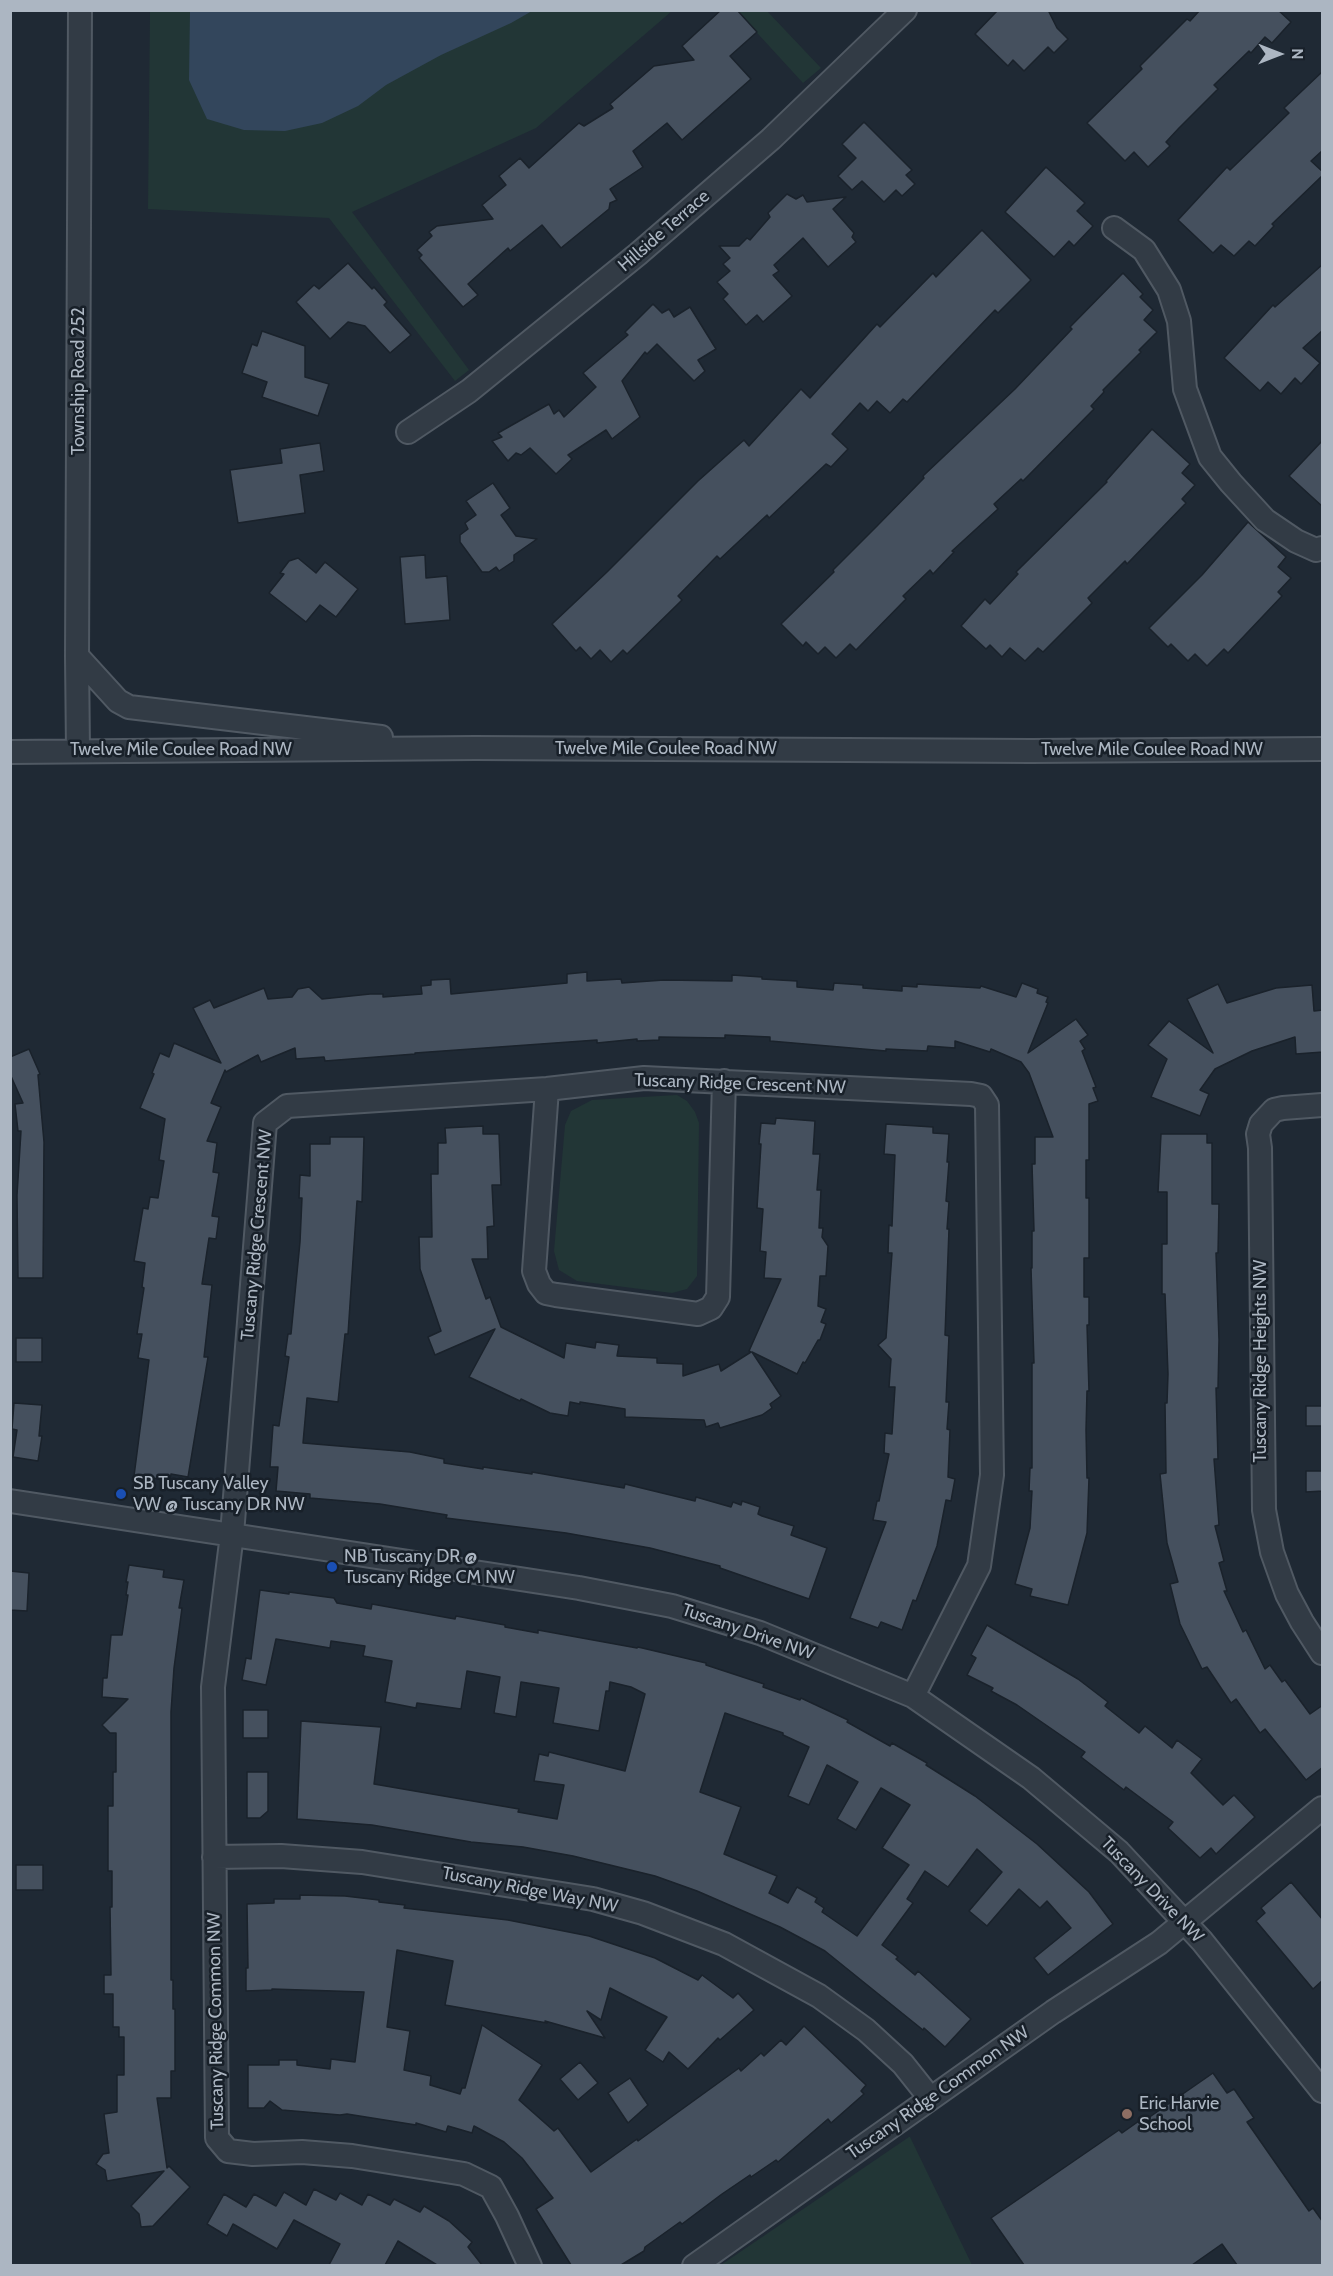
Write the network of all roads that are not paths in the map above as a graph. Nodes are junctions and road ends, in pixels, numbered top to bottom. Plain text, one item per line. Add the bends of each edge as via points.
1 (80, 10) edge
2 (905, 10) edge
3 (1114, 228) dead end
4 (408, 432) dead end
5 (1323, 549) edge
6 (77, 656) junction
7 (475, 748) junction
8 (1323, 749) edge
9 (78, 751) junction
10 (10, 752) edge
11 (724, 1081) junction
12 (547, 1089) junction
13 (1323, 1105) edge
14 (10, 1501) edge
15 (232, 1534) junction
16 (1323, 1653) edge
17 (913, 1696) junction
18 (1323, 1808) edge
19 (214, 1857) junction
20 (1185, 1922) junction
21 (1323, 2091) edge
22 (930, 2098) junction
23 (530, 2265) edge
24 (694, 2265) edge

1 - 6 street, Township Road 252
2 - 4 street, Hillside Terrace via 771,139 638,254 470,391
3 - 5 street via 1144,250 1169,290 1179,321 1185,389 1210,457 1265,520 1296,541
6 - 7 street via 129,707
6 - 9 street, Township Road 252
7 - 8 street, Twelve Mile Coulee Road NW
7 - 9 street, Twelve Mile Coulee Road NW
9 - 10 street, Twelve Mile Coulee Road NW
11 - 12 street, Tuscany Ridge Crescent NW via 644,1078
11 - 12 street via 718,1297 711,1308 698,1314 556,1295 546,1293 539,1284 534,1271
11 - 17 street, Tuscany Ridge Crescent NW via 971,1094 981,1096 987,1105 992,1475 979,1566
12 - 15 street, Tuscany Ridge Crescent NW via 287,1106 265,1123
13 - 16 street, Tuscany Ridge Heights NW via 1274,1110 1261,1124 1258,1134 1264,1510 1272,1552 1287,1594
14 - 15 street, Tuscany Drive NW
15 - 17 street, Tuscany Drive NW via 672,1606 760,1633
15 - 19 street, Tuscany Ridge Common NW via 213,1687
17 - 20 street, Tuscany Drive NW via 1030,1778 1119,1852
18 - 20 street
19 - 22 street, Tuscany Ridge Way NW via 281,1856 362,1862 594,1899 643,1913 724,1944 819,1996 866,2030 903,2064
19 - 23 street, Tuscany Ridge Common NW via 218,2138 228,2151 352,2156 464,2174 491,2187
20 - 21 street, Tuscany Drive NW
20 - 22 street, Tuscany Ridge Common NW
22 - 24 street, Tuscany Ridge Common NW

